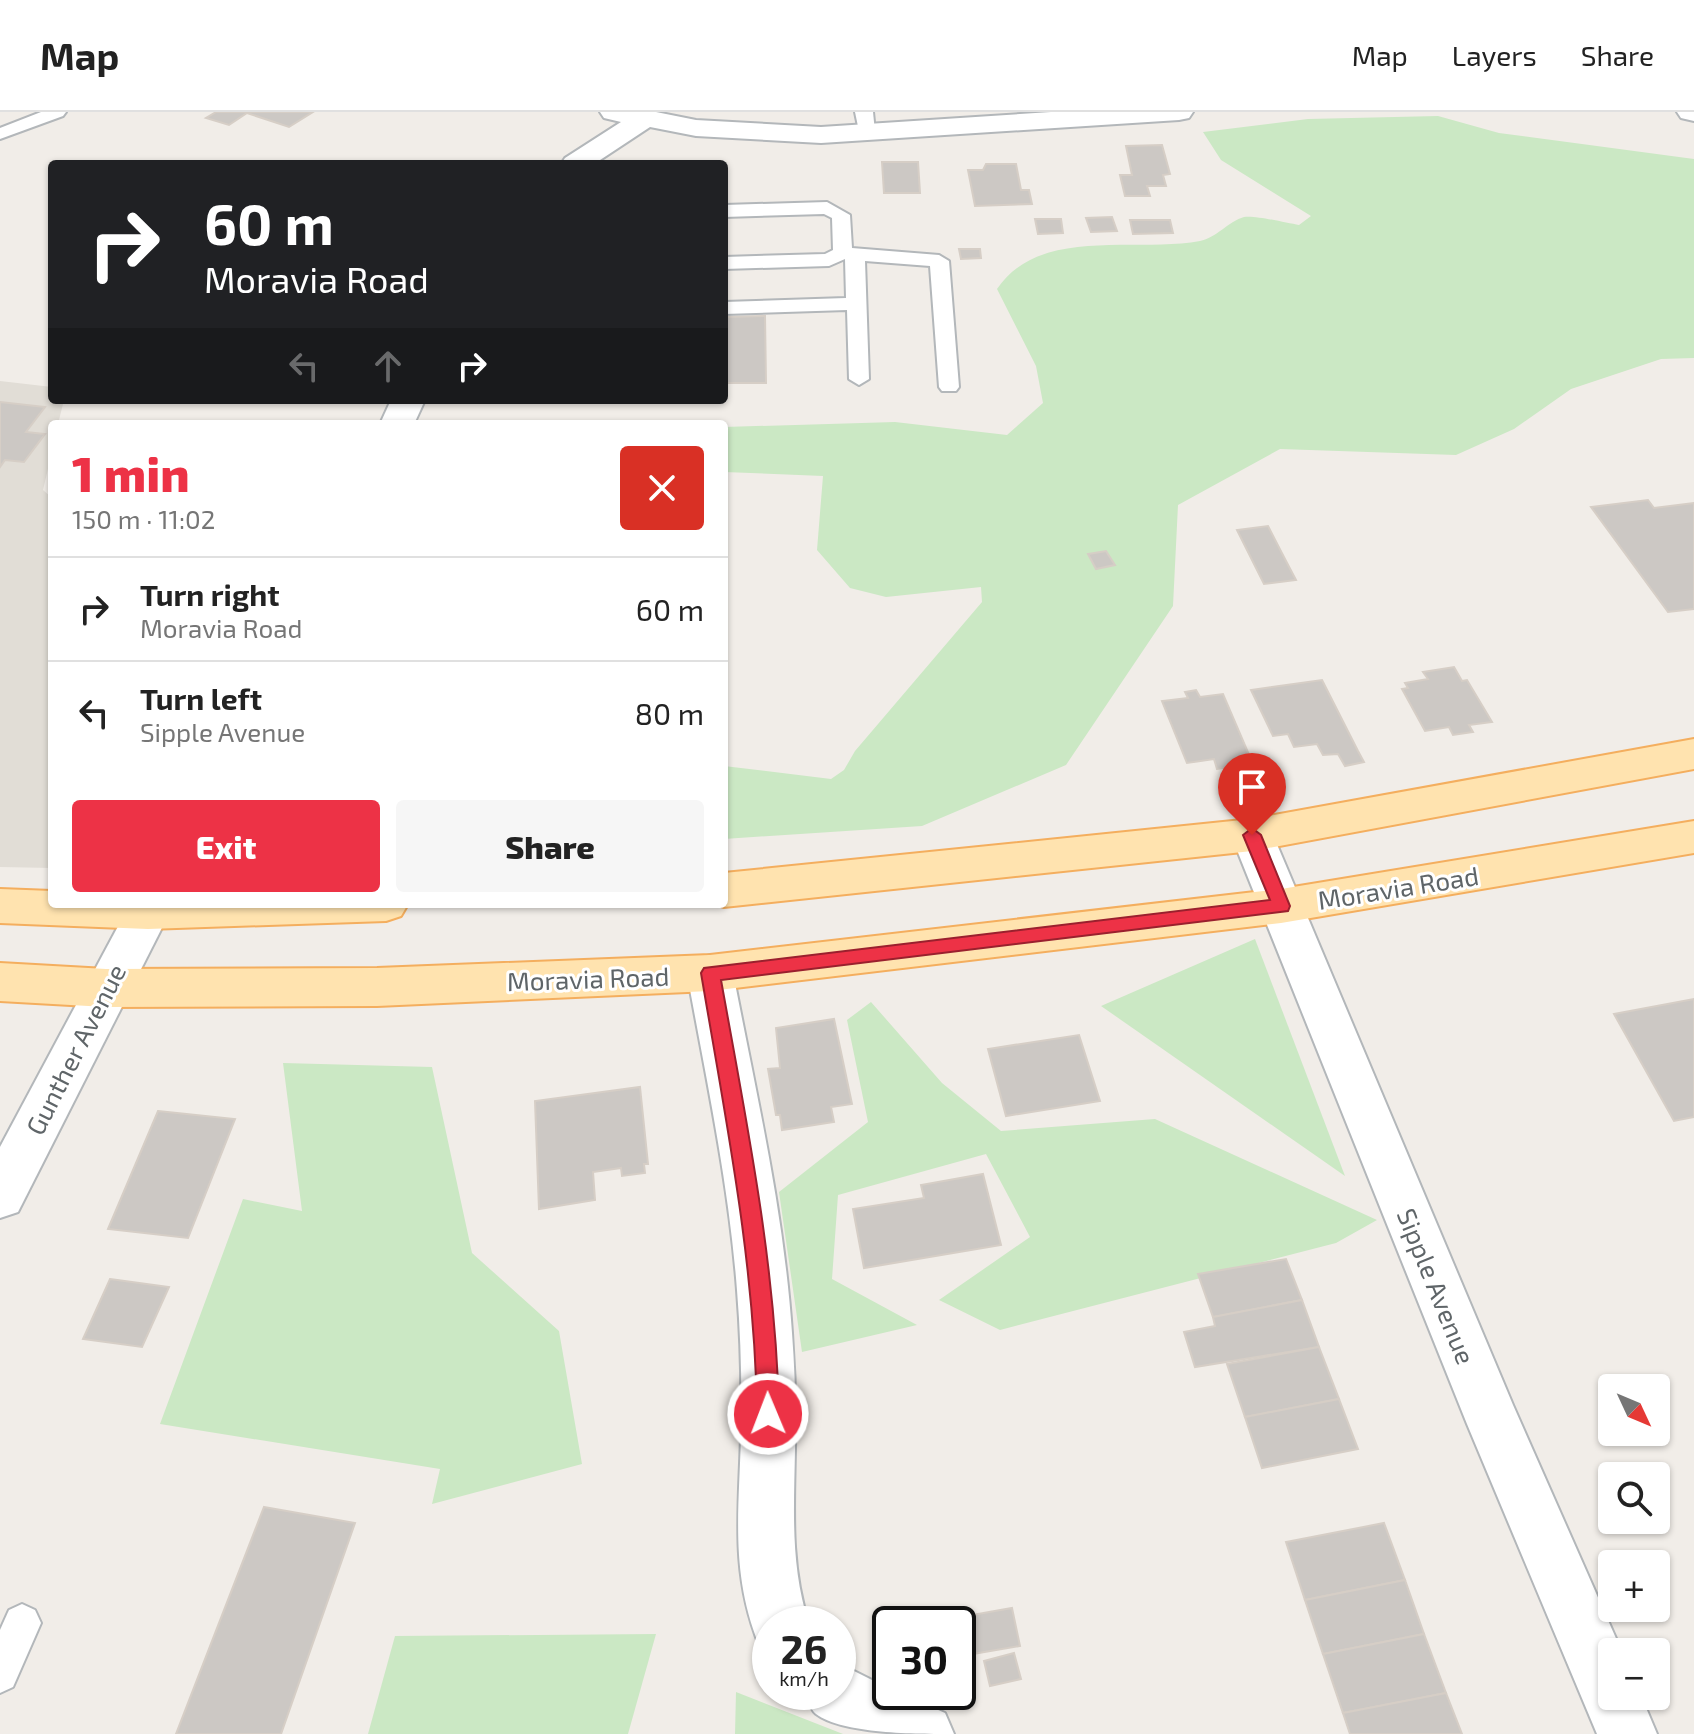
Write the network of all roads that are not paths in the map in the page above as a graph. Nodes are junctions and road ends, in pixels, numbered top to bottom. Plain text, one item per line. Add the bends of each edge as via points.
1 (57, 112) edge
2 (614, 112) edge
3 (1179, 112) edge
4 (982, 119) edge
5 (642, 120) junction
6 (865, 122) edge
7 (0, 134) edge
8 (581, 160) edge
9 (728, 211) edge
10 (849, 254) junction
11 (728, 263) edge
12 (857, 304) junction
13 (728, 308) edge
14 (859, 379) dead end
15 (949, 387) dead end
16 (1694, 754) edge
17 (1252, 835) junction
18 (1694, 837) edge
19 (728, 890) edge
20 (0, 906) edge
21 (1281, 906) junction
22 (48, 907) edge
23 (150, 908) edge
24 (710, 973) junction
25 (0, 982) edge
26 (106, 988) junction
27 (0, 1196) edge
28 (773, 1606) edge
29 (22, 1623) dead end
30 (0, 1674) edge
31 (856, 1702) edge
32 (924, 1734) edge
33 (1627, 1734) edge

1 - 7 lane
2 - 5 street
3 - 4 street
4 - 6 street
5 - 6 street via 758,133
5 - 8 street
9 - 10 lane via 827,208 841,215
10 - 11 lane via 829,260
10 - 12 lane
10 - 15 lane via 939,261
12 - 13 lane
12 - 14 lane
16 - 17 main road
17 - 19 main road
17 - 21 street, Sipple Avenue
18 - 21 main road, Moravia Road
20 - 22 main road
21 - 24 main road, Moravia Road
21 - 33 street, Sipple Avenue
23 - 26 street, Gunther Avenue
24 - 26 main road, Moravia Road via 377,987
24 - 28 street via 755,1232 766,1332 764,1550
25 - 26 main road, Moravia Road
26 - 27 street, Gunther Avenue
29 - 30 lane
31 - 32 street

